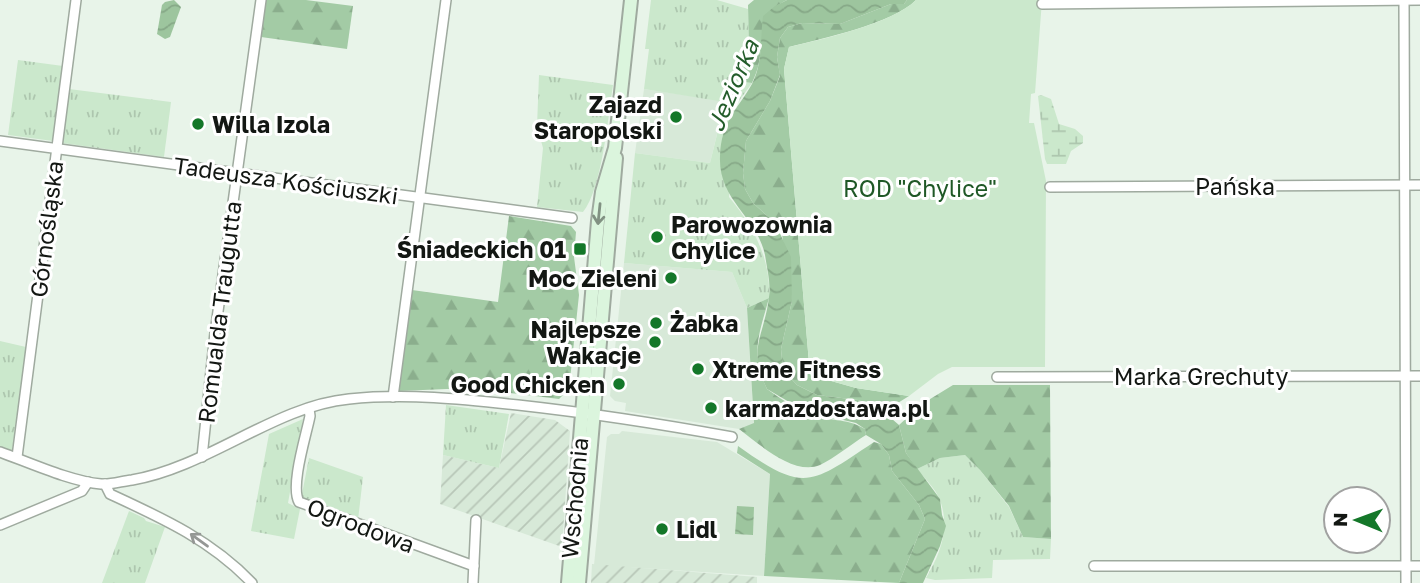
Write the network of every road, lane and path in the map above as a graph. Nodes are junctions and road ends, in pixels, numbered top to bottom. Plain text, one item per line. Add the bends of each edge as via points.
1 (76, 0) edge
2 (261, 0) edge
3 (446, 0) edge
4 (631, 0) edge
5 (1404, 0) edge
6 (1420, 0) edge
7 (1042, 4) dead end
8 (0, 141) edge
9 (57, 148) junction
10 (237, 173) junction
11 (1405, 185) junction
12 (1420, 185) edge
13 (1050, 187) dead end
14 (420, 198) junction
15 (572, 218) dead end
16 (1405, 376) junction
17 (1420, 376) edge
18 (997, 377) dead end
19 (393, 397) junction
20 (309, 409) junction
21 (587, 414) junction
22 (732, 437) dead end
23 (0, 452) edge
24 (17, 457) junction
25 (202, 457) junction
26 (88, 482) junction
27 (105, 484) junction
28 (476, 520) dead end
29 (0, 525) edge
30 (474, 566) junction
31 (1094, 566) dead end
32 (1406, 566) junction
33 (1420, 566) edge
34 (252, 583) edge
35 (473, 583) edge
36 (568, 583) edge
37 (579, 583) edge
38 (1406, 583) edge

1 - 9 street, Górnośląska
2 - 10 street, Romualda Traugutta
3 - 14 street
4 - 21 main road
5 - 6 street
5 - 7 street
5 - 11 street
8 - 9 street, Tadeusza Kościuszki
9 - 10 street, Tadeusza Kościuszki
9 - 24 street, Górnośląska
10 - 14 street, Tadeusza Kościuszki
10 - 25 street, Romualda Traugutta
11 - 12 street, Pańska
11 - 13 street, Pańska
11 - 16 street
14 - 15 street, Tadeusza Kościuszki
14 - 19 street
16 - 17 street, Marka Grechuty
16 - 18 street, Marka Grechuty
16 - 32 street
19 - 20 street via 349,399
19 - 21 street via 439,397
20 - 25 street
20 - 30 street, Ogrodowa via 297,477 299,502
21 - 22 street
21 - 36 main road, Wschodnia
21 - 37 main road, Wschodnia
23 - 24 street
24 - 26 street
25 - 27 street via 158,475
26 - 27 street
26 - 29 street via 82,491
34 -> 27 street via 192,534 110,494
28 - 30 street
30 - 35 street
31 - 32 street
32 - 33 street
32 - 38 street

